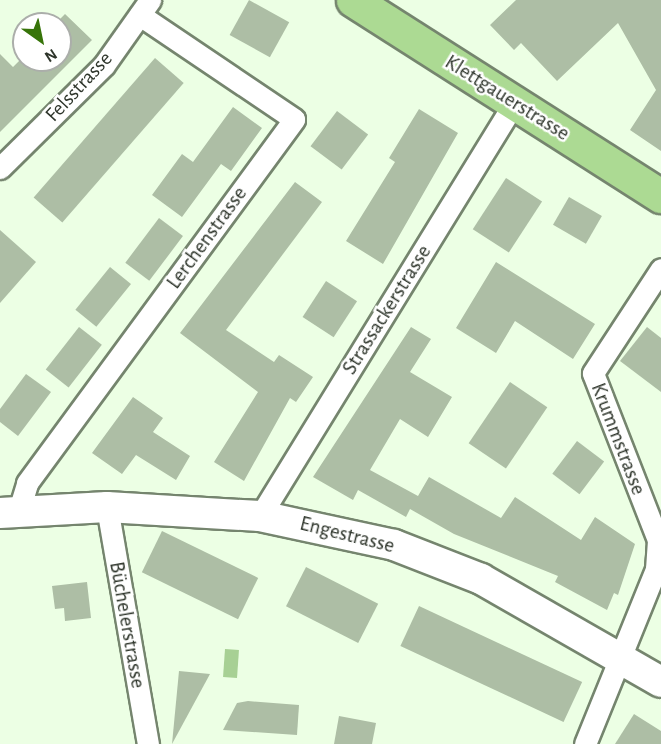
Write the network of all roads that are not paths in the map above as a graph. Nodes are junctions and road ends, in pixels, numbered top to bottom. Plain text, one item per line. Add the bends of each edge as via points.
1 (353, 0) edge
2 (145, 8) edge
3 (514, 103) junction
4 (0, 168) edge
5 (661, 195) edge
6 (661, 269) edge
7 (107, 507) junction
8 (10, 512) edge
9 (260, 516) junction
10 (622, 658) junction
11 (661, 682) edge
12 (148, 744) edge
13 (585, 744) edge

1 - 3 main road, Klettgauerstrasse
2 - 4 street, Felsstrasse via 104,65
2 - 8 street, Lerchenstrasse via 294,119 27,483
3 - 5 main road, Klettgauerstrasse
3 - 9 street, Strassackerstrasse
6 - 10 street, Krummstrasse via 593,373 658,540 656,569
7 - 8 street, Engestrasse
7 - 9 street, Engestrasse
7 - 12 street, Büchelerstrasse
9 - 10 street, Engestrasse via 394,545 448,566 548,614
10 - 11 street, Engestrasse
10 - 13 street

